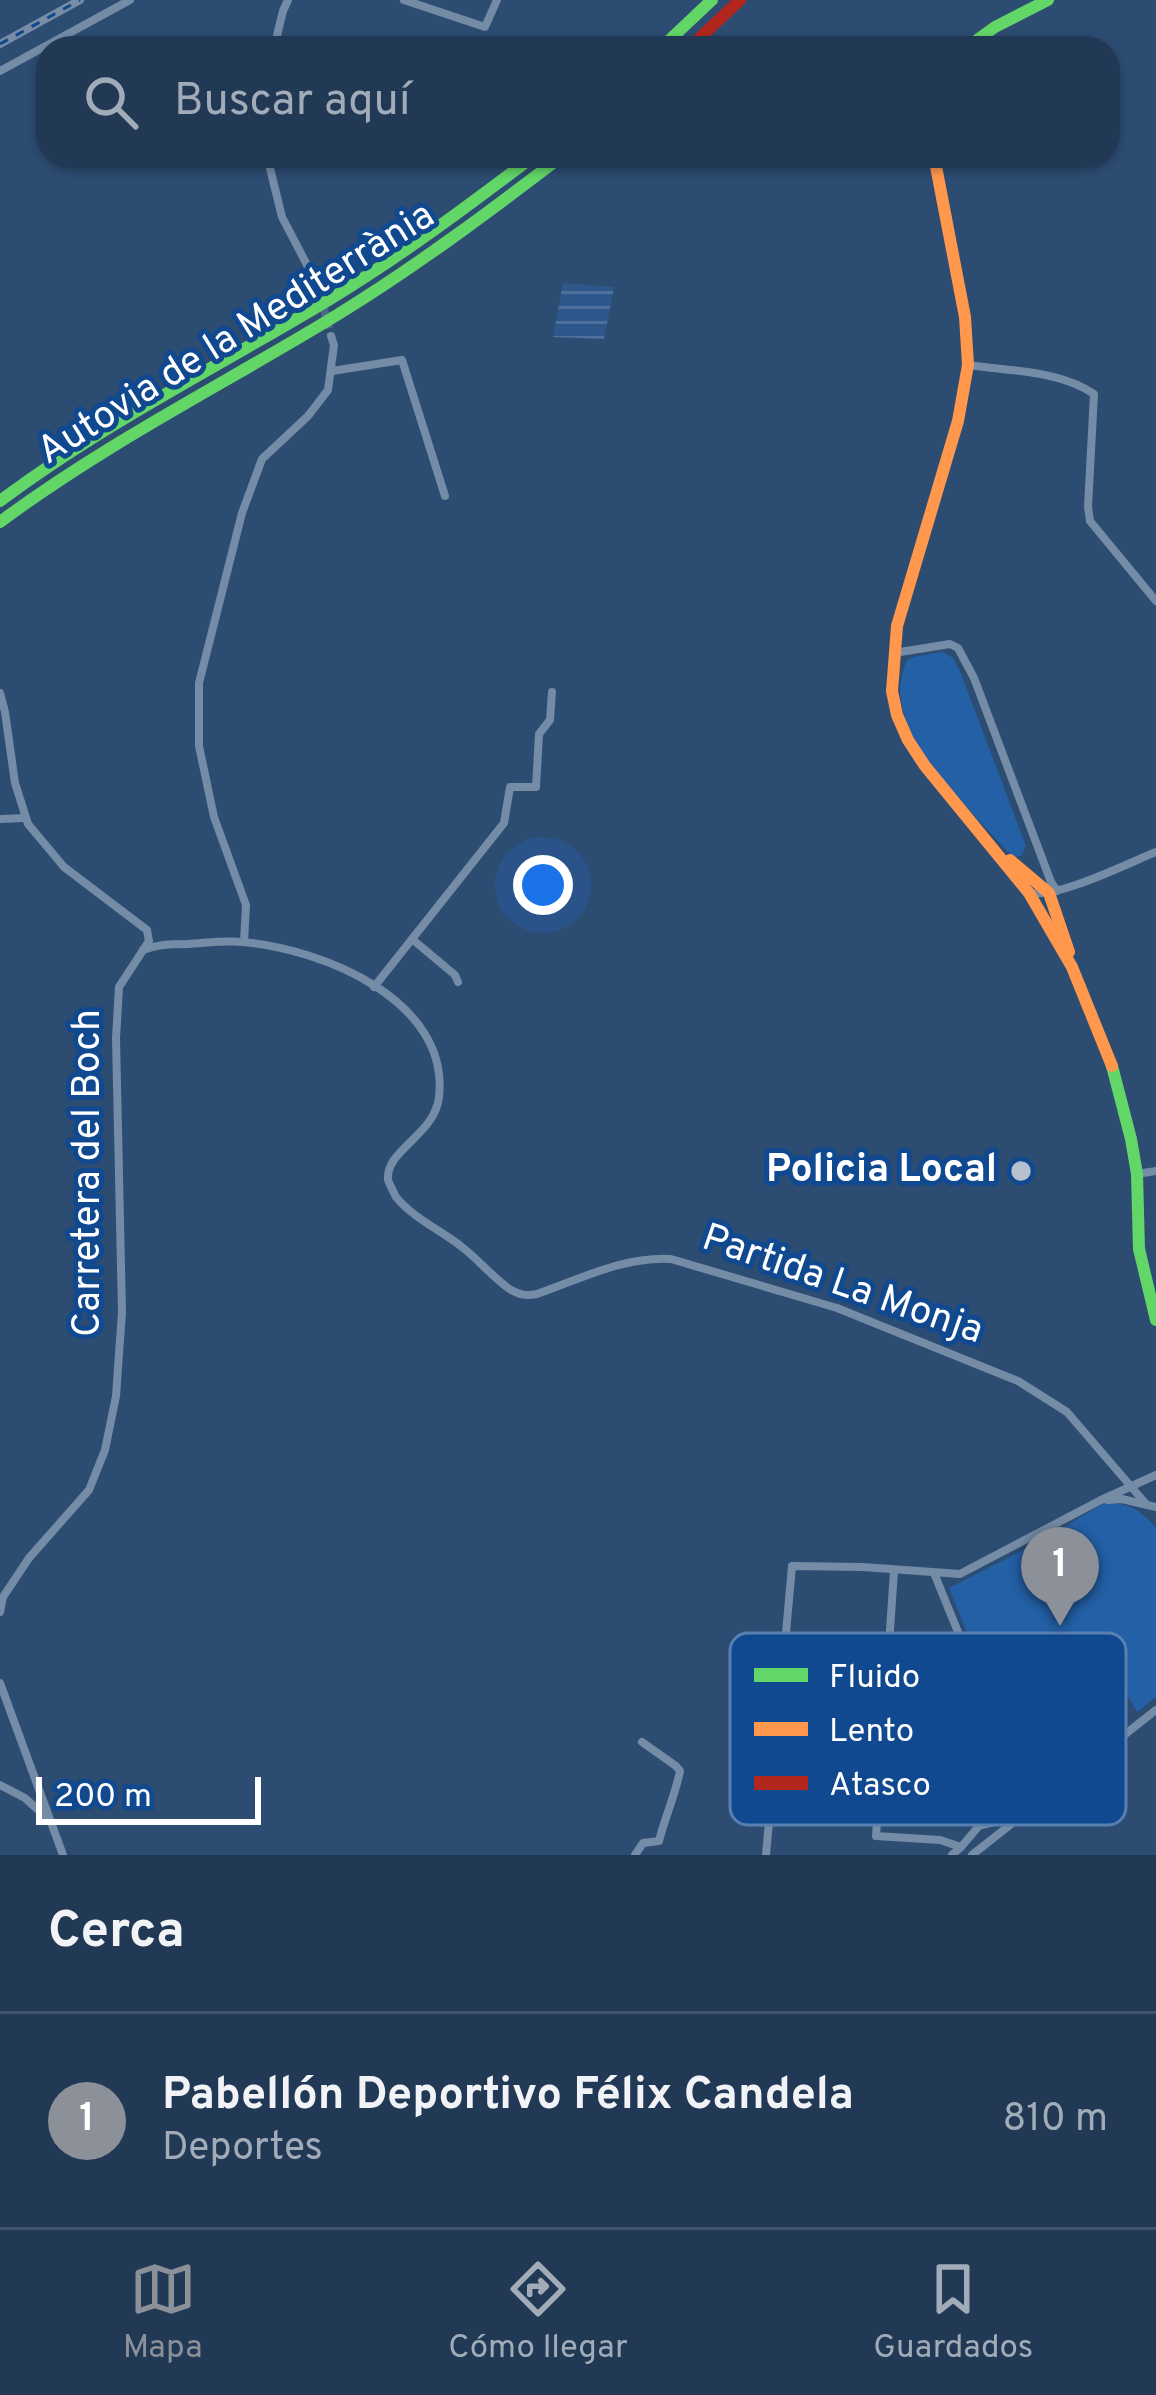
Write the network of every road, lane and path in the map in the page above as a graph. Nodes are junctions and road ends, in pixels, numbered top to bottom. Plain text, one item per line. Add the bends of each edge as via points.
1 (130, 0) edge
2 (288, 0) edge
3 (404, 0) edge
4 (497, 0) edge
5 (697, 0) edge
6 (712, 0) edge
7 (740, 0) edge
8 (1048, 0) edge
9 (64, 36) edge
10 (277, 36) edge
11 (664, 36) edge
12 (672, 36) edge
13 (702, 36) edge
14 (981, 36) edge
15 (36, 51) edge
16 (0, 71) edge
17 (270, 168) edge
18 (518, 168) edge
19 (546, 168) edge
20 (936, 168) edge
21 (318, 286) tunnel mouth
22 (331, 336) tunnel mouth
23 (968, 365) junction
24 (331, 371) junction
25 (445, 496) dead end
26 (0, 501) edge
27 (0, 523) edge
28 (1156, 601) edge
29 (893, 653) junction
30 (552, 692) dead end
31 (0, 693) edge
32 (26, 818) junction
33 (0, 819) edge
34 (995, 848) junction
35 (1156, 852) edge
36 (1030, 892) junction
37 (1053, 892) junction
38 (412, 939) junction
39 (244, 942) junction
40 (143, 950) junction
41 (1072, 967) junction
42 (458, 982) dead end
43 (374, 987) junction
44 (1156, 1171) edge
45 (1137, 1174) junction
46 (1156, 1320) edge
47 (1156, 1475) edge
48 (1134, 1486) junction
49 (1101, 1500) junction
50 (1151, 1506) edge
51 (894, 1570) junction
52 (934, 1574) junction
53 (0, 1612) edge
54 (786, 1633) edge
55 (889, 1633) edge
56 (958, 1633) edge
57 (0, 1683) edge
58 (1156, 1710) edge
59 (1126, 1734) edge
60 (642, 1742) dead end
61 (0, 1784) edge
62 (51, 1822) junction
63 (768, 1825) edge
64 (876, 1825) edge
65 (983, 1825) edge
66 (1011, 1825) edge
67 (956, 1852) edge
68 (63, 1855) edge
69 (635, 1855) edge
70 (766, 1855) edge
71 (972, 1855) edge

1 - 9 street
2 - 10 street
3 - 4 street via 485,27
5 - 11 main road
6 - 12 main road
7 - 13 main road
8 - 14 main road
15 - 16 street
17 - 21 street via 282,217
18 - 26 main road, Autovia de la Mediterrània via 379,268 112,424
19 - 27 main road, Autovia de la Mediterrània via 385,285 119,440
20 - 23 main road
22 - 24 street
23 - 28 street via 1060,378 1094,394 1090,520
23 - 29 main road
24 - 25 street via 402,360
24 - 39 street via 308,416 262,459 199,683 199,746 246,905
29 - 34 main road via 892,691 908,740
29 - 37 street via 958,648
30 - 38 street via 550,720 538,734 536,787 509,787 504,823
31 - 32 street
32 - 33 street
32 - 40 street via 64,867 147,929
34 - 36 main road
34 - 37 main road
35 - 37 street
36 - 37 street
36 - 41 main road
37 - 41 main road
38 - 42 street
38 - 43 street
39 - 40 street
39 - 43 street via 336,964
40 - 53 street, Carretera del Boch via 119,987 122,1312 109,1432 88,1490 29,1558
41 - 45 main road via 1113,1070
43 - 48 street, Partida La Monja via 419,1021 440,1082 432,1121 397,1155 388,1181 410,1210 514,1292 537,1294 653,1258 837,1308 1018,1381 1067,1412
44 - 45 street
45 - 46 main road via 1139,1250
47 - 48 street
48 - 49 street
48 - 50 street, Partida La Monja
49 - 50 street
49 - 52 street via 960,1574
51 - 52 street
51 - 54 street via 792,1565
51 - 55 street
52 - 56 street
57 - 62 street
58 - 59 street
60 - 69 street via 680,1771 659,1841 643,1843
61 - 62 street
62 - 68 street
63 - 70 street
64 - 67 street via 876,1836 940,1840
65 - 67 street
66 - 71 street

